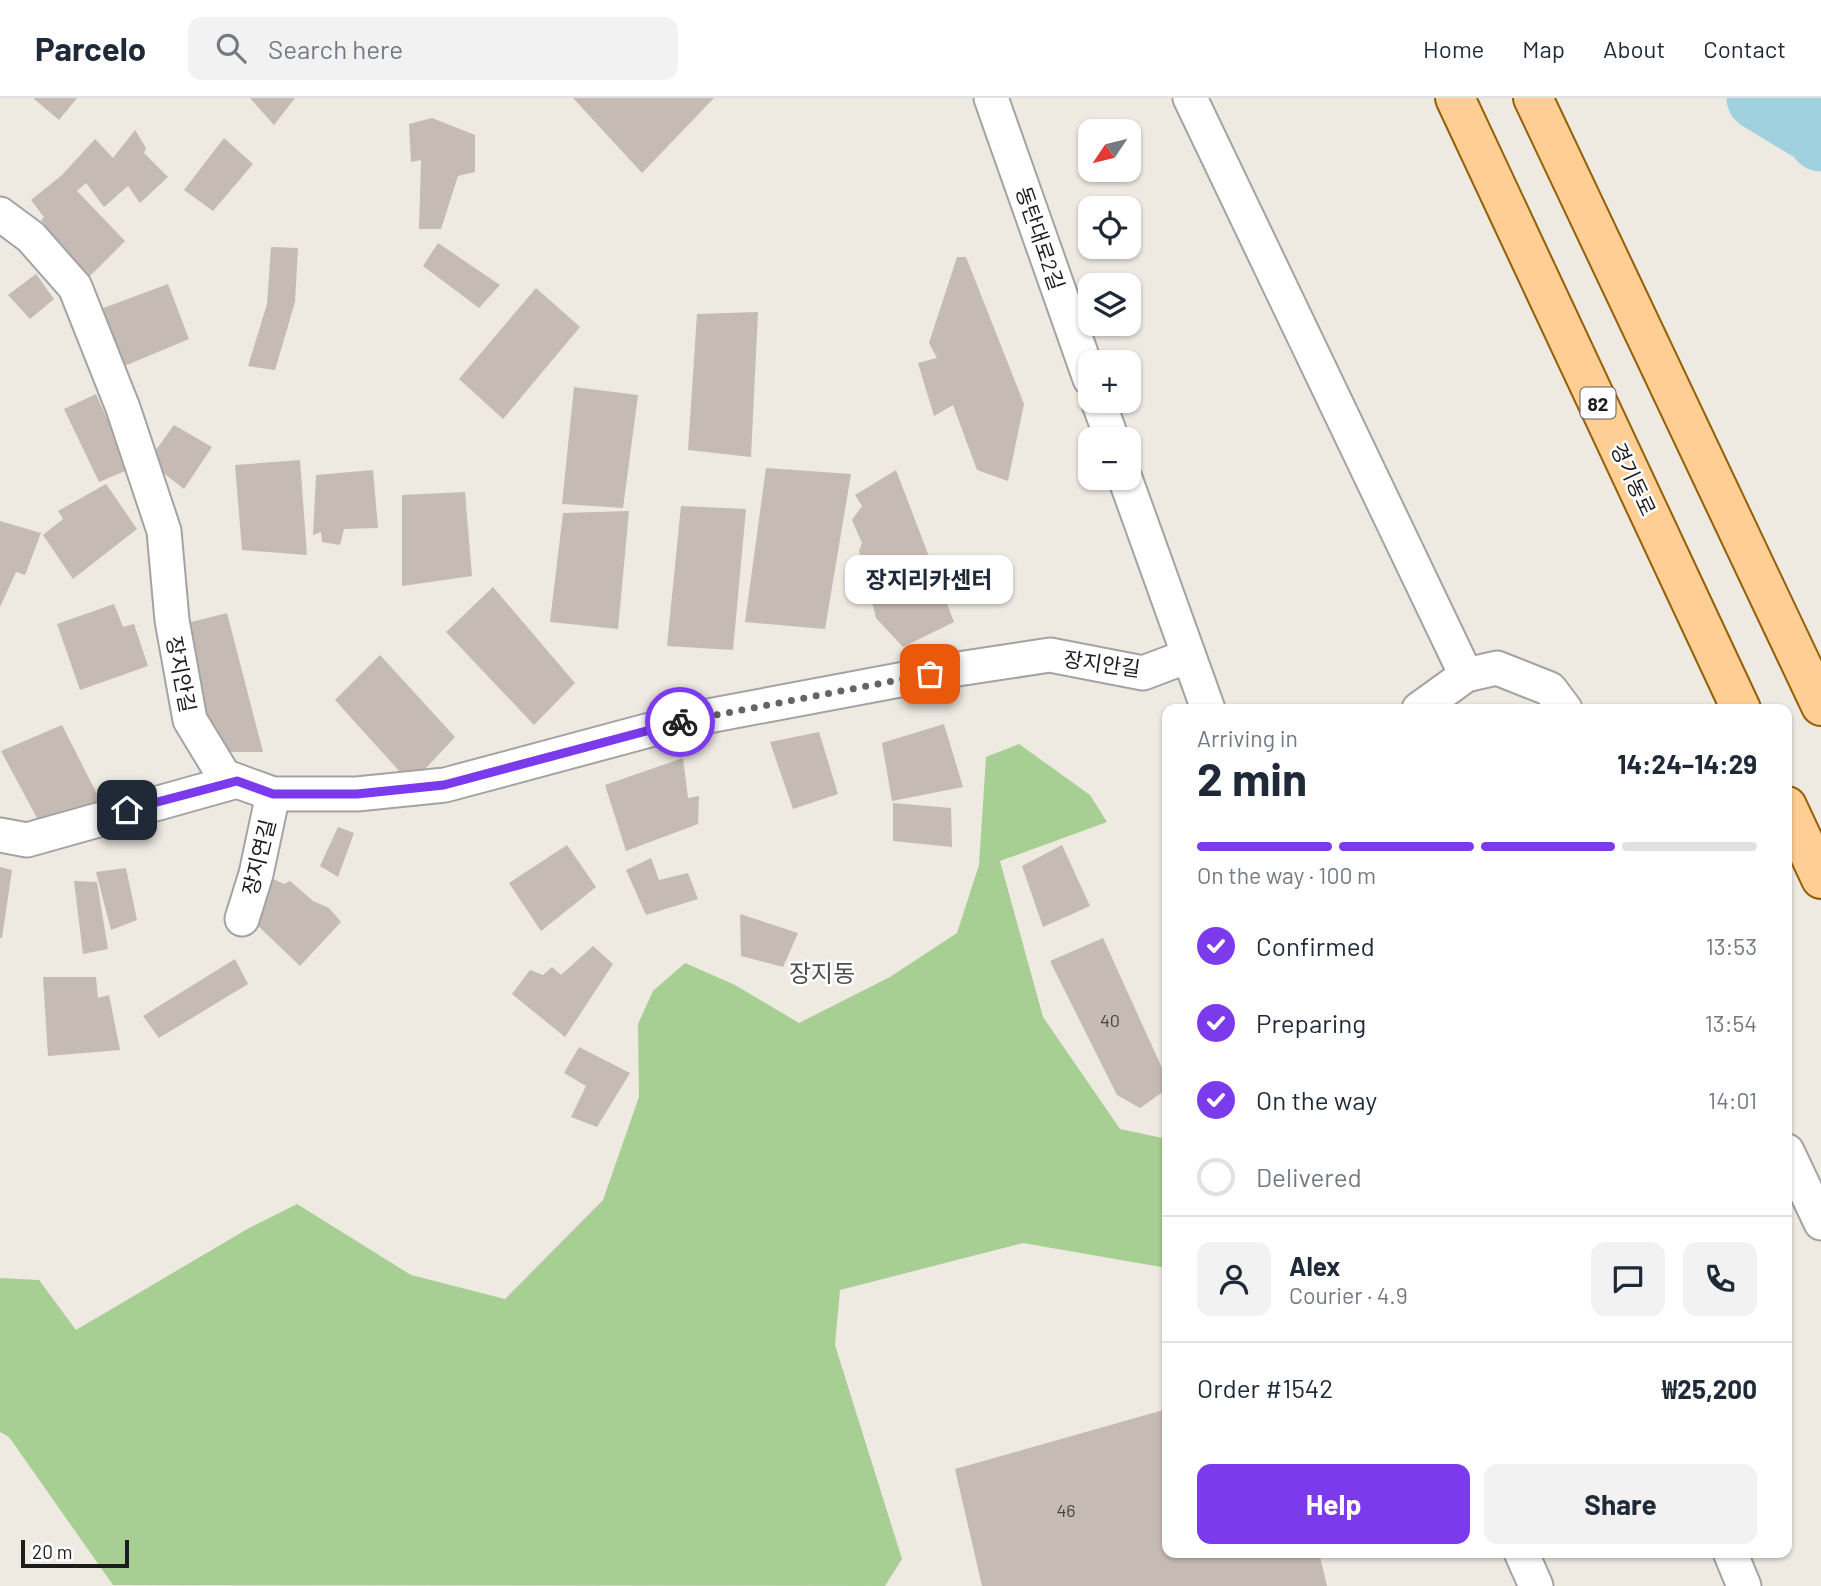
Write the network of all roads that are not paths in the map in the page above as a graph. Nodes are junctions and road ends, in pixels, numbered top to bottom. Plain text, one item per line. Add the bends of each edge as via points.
1 (991, 98) edge
2 (1190, 98) edge
3 (1455, 98) edge
4 (1533, 98) edge
5 (0, 214) edge
6 (1080, 350) edge
7 (1129, 490) edge
8 (1188, 656) junction
9 (1466, 675) junction
10 (1206, 704) edge
11 (1426, 704) edge
12 (1561, 704) edge
13 (1739, 704) edge
14 (1821, 706) edge
15 (237, 781) junction
16 (273, 794) junction
17 (1792, 817) edge
18 (0, 835) edge
19 (1821, 879) edge
20 (242, 919) dead end
21 (1792, 1164) edge
22 (1821, 1223) edge
23 (1524, 1558) edge
24 (1732, 1558) edge
25 (1536, 1586) edge
26 (1744, 1586) edge

1 - 6 street, 동탄대로2길
2 - 9 street
3 - 13 main road, 경기동로 / 82
4 - 14 main road
5 - 15 street, 장지안길 via 31,237 75,287 164,530 172,620 190,720 224,776
7 - 8 street
8 - 10 street
8 - 16 street, 장지안길 via 1143,673 1051,655 958,668 687,720 444,785 357,794
9 - 11 street
9 - 12 street via 1497,668 1550,689
15 - 16 street, 장지안길
15 - 18 street via 27,840
16 - 20 street, 장지연길
17 - 19 main road
21 - 22 street
23 - 25 street
24 - 26 street

